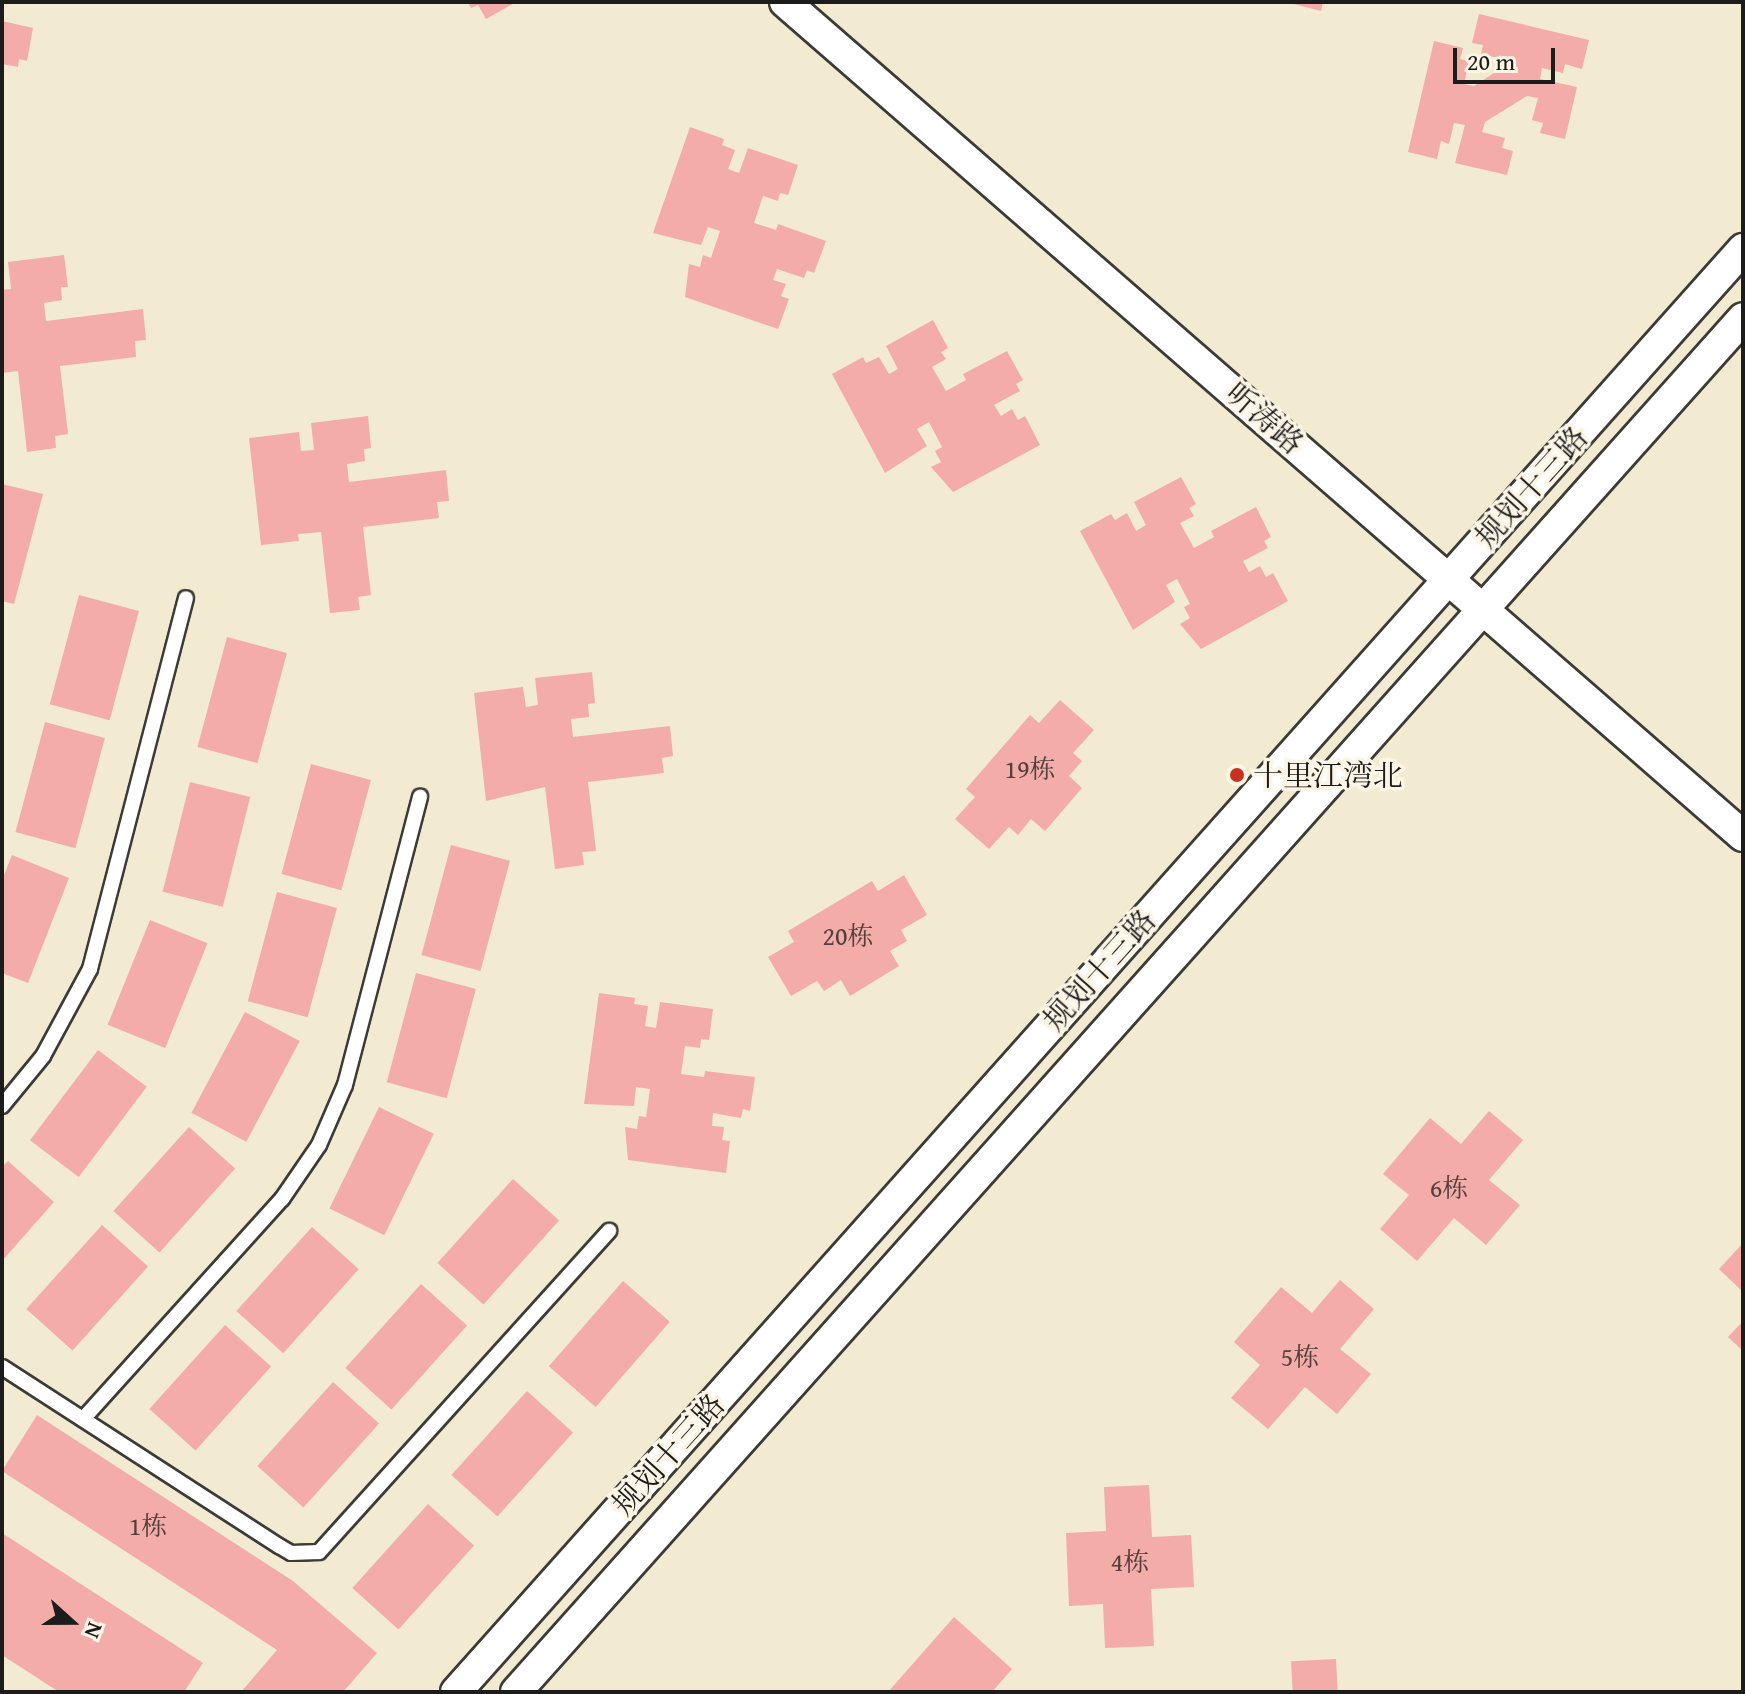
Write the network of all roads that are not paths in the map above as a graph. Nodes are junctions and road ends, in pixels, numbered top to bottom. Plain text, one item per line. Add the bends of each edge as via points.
1 (785, 2) edge
2 (1743, 249) edge
3 (1743, 318) edge
4 (1449, 578) junction
5 (186, 598) dead end
6 (1483, 608) junction
7 (420, 797) dead end
8 (1743, 836) edge
9 (2, 1106) edge
10 (609, 1231) dead end
11 (2, 1367) edge
12 (83, 1419) junction
13 (456, 1692) edge
14 (516, 1692) edge

1 - 4 street, 听涛路
2 - 4 street, 规划十三路
3 - 6 street, 规划十三路
4 - 6 street, 听涛路
4 - 13 street, 规划十三路
5 - 9 lane via 90,969 43,1056
6 - 8 street, 听涛路
6 - 14 street, 规划十三路
7 - 12 lane via 345,1085 319,1145 282,1199
10 - 12 lane via 319,1552 291,1553
11 - 12 lane

